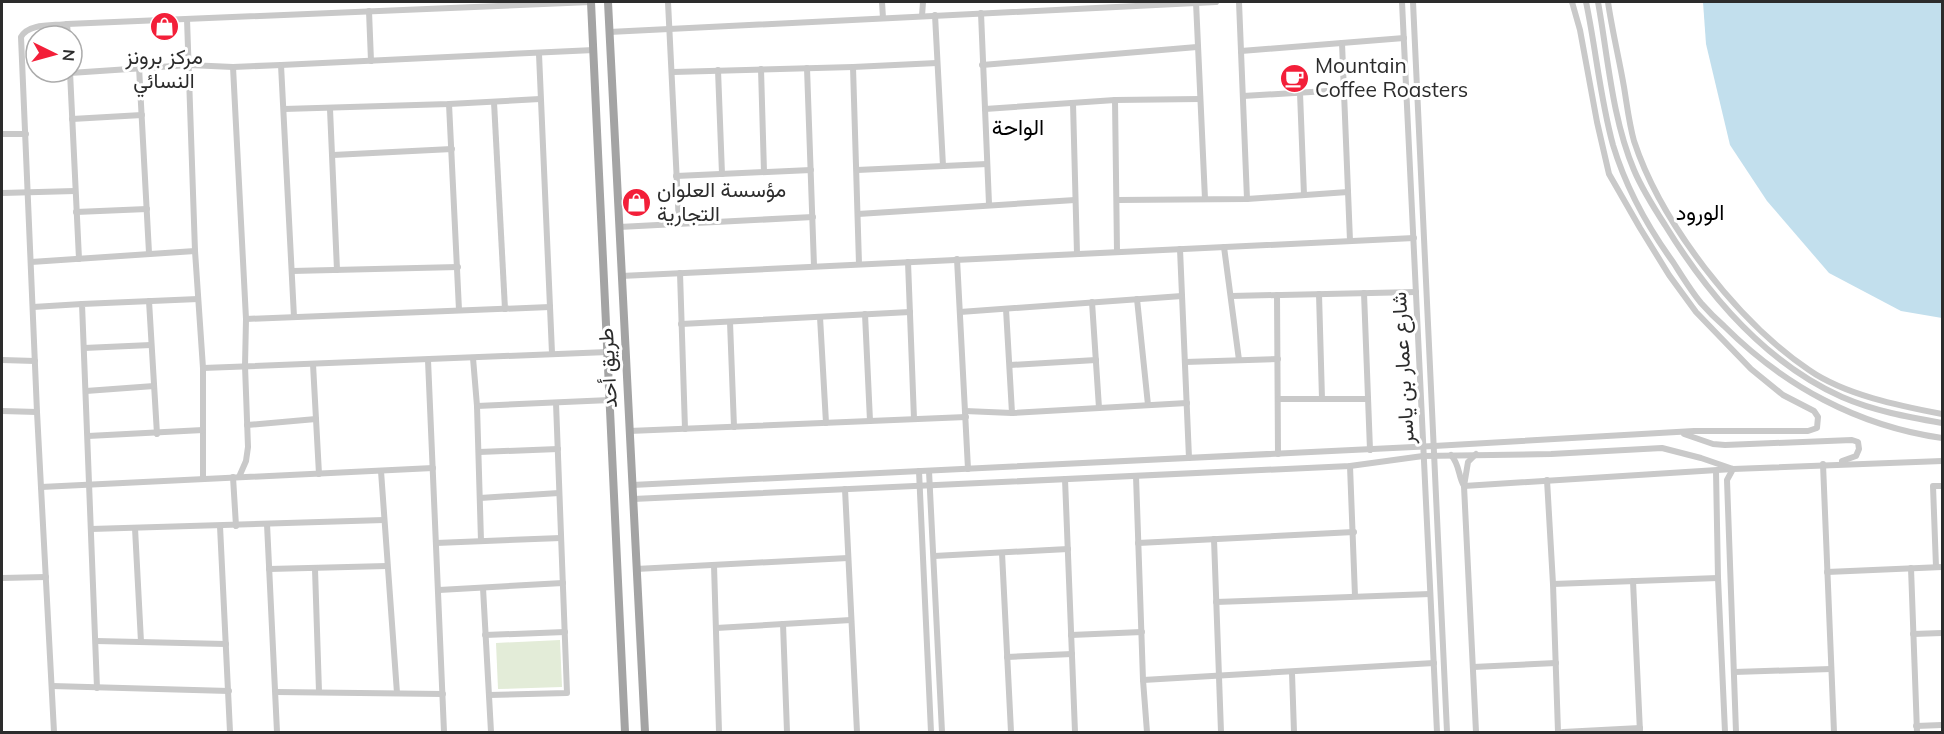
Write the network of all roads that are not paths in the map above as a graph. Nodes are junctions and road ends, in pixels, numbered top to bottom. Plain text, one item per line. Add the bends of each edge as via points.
1 (591, 2) edge
2 (608, 2) edge
3 (668, 2) edge
4 (882, 2) edge
5 (923, 2) edge
6 (1196, 2) edge
7 (1216, 2) edge
8 (1239, 2) edge
9 (1402, 2) edge
10 (1413, 2) edge
11 (1572, 2) edge
12 (1586, 2) edge
13 (1598, 2) edge
14 (1608, 2) edge
15 (1161, 3) edge
16 (1066, 5) edge
17 (324, 6) dead end
18 (218, 11) dead end
19 (369, 11) junction
20 (334, 13) junction
21 (981, 13) junction
22 (935, 15) junction
23 (922, 16) junction
24 (228, 17) junction
25 (883, 18) junction
26 (187, 19) junction
27 (67, 24) edge
28 (669, 28) junction
29 (24, 32) edge
30 (609, 32) junction
31 (1404, 39) junction
32 (1342, 43) junction
33 (1197, 47) junction
34 (594, 50) junction
35 (1241, 51) junction
36 (539, 54) junction
37 (371, 61) junction
38 (937, 63) junction
39 (189, 65) junction
40 (281, 65) junction
41 (982, 65) junction
42 (139, 67) junction
43 (233, 67) junction
44 (853, 67) junction
45 (807, 68) junction
46 (761, 69) junction
47 (718, 70) junction
48 (84, 72) edge
49 (673, 72) junction
50 (70, 84) edge
51 (1344, 90) junction
52 (1300, 93) junction
53 (1243, 96) junction
54 (540, 99) junction
55 (1200, 99) junction
56 (1115, 100) junction
57 (494, 102) junction
58 (1072, 103) junction
59 (449, 104) junction
60 (985, 108) junction
61 (330, 109) junction
62 (284, 110) junction
63 (142, 115) junction
64 (72, 119) junction
65 (2, 134) edge
66 (26, 134) junction
67 (452, 149) junction
68 (333, 155) junction
69 (1641, 157) junction
70 (1631, 159) junction
71 (987, 164) junction
72 (943, 166) junction
73 (811, 170) junction
74 (857, 170) junction
75 (764, 172) junction
76 (722, 174) junction
77 (676, 176) junction
78 (75, 191) junction
79 (1348, 192) junction
80 (2, 193) edge
81 (28, 193) junction
82 (1304, 195) junction
83 (1204, 199) junction
84 (1247, 199) junction
85 (1076, 200) junction
86 (1117, 200) junction
87 (989, 204) junction
88 (147, 209) junction
89 (76, 212) junction
90 (858, 214) junction
91 (813, 216) junction
92 (679, 224) junction
93 (619, 227) junction
94 (1414, 238) junction
95 (1350, 241) junction
96 (1224, 247) junction
97 (1180, 249) junction
98 (195, 251) junction
99 (1117, 252) junction
100 (149, 253) junction
101 (1077, 254) junction
102 (79, 259) junction
103 (957, 260) junction
104 (31, 262) junction
105 (908, 262) junction
106 (859, 264) junction
107 (814, 266) junction
108 (458, 267) junction
109 (338, 270) junction
110 (292, 272) junction
111 (680, 273) junction
112 (621, 276) junction
113 (1416, 292) junction
114 (1365, 293) junction
115 (1319, 294) junction
116 (1277, 295) junction
117 (1182, 296) junction
118 (1231, 296) junction
119 (198, 299) junction
120 (1137, 299) junction
121 (149, 301) junction
122 (1092, 302) junction
123 (82, 304) junction
124 (33, 307) junction
125 (550, 307) junction
126 (505, 309) junction
127 (1006, 309) junction
128 (459, 310) junction
129 (910, 312) junction
130 (960, 312) junction
131 (865, 314) junction
132 (294, 317) junction
133 (820, 317) junction
134 (246, 319) junction
135 (730, 322) junction
136 (681, 324) junction
137 (151, 345) junction
138 (84, 348) junction
139 (608, 352) junction
140 (552, 353) junction
141 (473, 358) junction
142 (1278, 359) junction
143 (2, 360) edge
144 (428, 360) junction
145 (1096, 360) junction
146 (1239, 360) junction
147 (35, 361) junction
148 (1185, 362) junction
149 (313, 364) junction
150 (1010, 365) junction
151 (245, 366) junction
152 (203, 368) junction
153 (154, 386) junction
154 (86, 391) junction
155 (1278, 399) junction
156 (1322, 399) junction
157 (1368, 399) junction
158 (610, 400) junction
159 (556, 403) junction
160 (1187, 403) junction
161 (1148, 405) junction
162 (477, 406) junction
163 (1099, 408) junction
164 (2, 411) edge
165 (37, 412) junction
166 (1012, 413) junction
167 (965, 414) junction
168 (1942, 414) edge
169 (316, 419) junction
170 (915, 419) junction
171 (870, 421) junction
172 (826, 423) junction
173 (1942, 423) edge
174 (247, 425) junction
175 (734, 427) junction
176 (685, 429) junction
177 (202, 430) junction
178 (629, 431) junction
179 (1678, 432) junction
180 (157, 434) junction
181 (88, 436) junction
182 (1942, 438) edge
183 (1434, 446) junction
184 (1424, 447) junction
185 (558, 449) junction
186 (1370, 450) junction
187 (479, 452) junction
188 (1278, 454) junction
189 (1476, 454) junction
190 (1423, 456) junction
191 (1451, 456) junction
192 (1434, 457) junction
193 (1189, 458) junction
194 (1942, 460) edge
195 (1823, 464) junction
196 (1833, 464) junction
197 (1350, 466) junction
198 (433, 468) junction
199 (968, 469) junction
200 (1733, 469) junction
201 (381, 471) junction
202 (920, 471) junction
203 (929, 471) junction
204 (1716, 471) junction
205 (319, 474) junction
206 (1136, 476) junction
207 (236, 477) junction
208 (203, 478) junction
209 (1065, 479) junction
210 (1547, 480) junction
211 (90, 485) junction
212 (632, 485) junction
213 (930, 485) junction
214 (920, 486) junction
215 (1464, 486) junction
216 (1942, 486) edge
217 (41, 487) junction
218 (845, 489) junction
219 (559, 493) junction
220 (480, 498) junction
221 (633, 499) junction
222 (384, 520) junction
223 (267, 524) junction
224 (220, 526) junction
225 (236, 526) junction
226 (135, 528) junction
227 (91, 529) junction
228 (1354, 532) junction
229 (561, 538) junction
230 (1214, 539) junction
231 (482, 542) junction
232 (436, 543) junction
233 (1138, 543) junction
234 (1068, 549) junction
235 (1002, 553) junction
236 (934, 556) junction
237 (848, 558) junction
238 (714, 565) junction
239 (387, 566) junction
240 (1939, 567) edge
241 (636, 568) junction
242 (1911, 568) junction
243 (269, 569) junction
244 (315, 569) junction
245 (1827, 572) junction
246 (46, 577) junction
247 (2, 578) edge
248 (1718, 578) junction
249 (1633, 581) junction
250 (563, 583) junction
251 (1553, 584) junction
252 (483, 588) junction
253 (439, 590) junction
254 (1430, 594) junction
255 (1355, 596) junction
256 (1216, 602) junction
257 (851, 620) junction
258 (783, 624) junction
259 (716, 628) junction
260 (565, 632) junction
261 (1142, 632) junction
262 (1942, 633) edge
263 (1071, 634) junction
264 (1913, 634) junction
265 (485, 635) junction
266 (96, 641) junction
267 (141, 642) junction
268 (226, 644) junction
269 (1072, 654) junction
270 (1007, 657) junction
271 (1434, 663) junction
272 (1556, 663) junction
273 (1473, 666) junction
274 (1831, 669) junction
275 (1734, 672) junction
276 (1292, 673) junction
277 (1221, 676) junction
278 (1143, 681) junction
279 (52, 686) junction
280 (97, 688) junction
281 (229, 691) junction
282 (276, 692) junction
283 (319, 692) junction
284 (397, 693) junction
285 (443, 694) junction
286 (489, 695) junction
287 (1942, 725) edge
288 (1917, 729) edge
289 (1640, 730) edge
290 (54, 732) edge
291 (231, 732) edge
292 (278, 732) edge
293 (444, 732) edge
294 (491, 732) edge
295 (625, 732) edge
296 (645, 732) edge
297 (718, 732) edge
298 (788, 732) edge
299 (857, 732) edge
300 (930, 732) edge
301 (942, 732) edge
302 (1011, 732) edge
303 (1075, 732) edge
304 (1147, 732) edge
305 (1221, 732) edge
306 (1294, 732) edge
307 (1437, 732) edge
308 (1447, 732) edge
309 (1476, 732) edge
310 (1558, 732) edge
311 (1563, 732) edge
312 (1725, 732) edge
313 (1736, 732) edge
314 (1834, 732) edge

1 - 19 street
1 - 34 main road, طريق أحد
2 - 30 main road, طريق أحد
3 - 28 street
4 - 25 street
5 - 23 street
6 - 7 street
6 - 15 street
6 - 33 street
8 - 35 street
9 - 31 street, شارع عمار بن ياسر
10 - 183 street, شارع عمار بن ياسر
11 - 179 street via 1609,174 1640,228 1696,312 1751,369 1818,417 1817,428 1808,431
12 - 182 street via 1603,104 1631,194 1701,304 1779,374 1828,404 1916,435
13 - 70 street via 1622,132
14 - 69 street via 1629,119
15 - 16 street
16 - 21 street
17 - 20 street
18 - 24 street
19 - 20 street
19 - 37 street
20 - 24 street
21 - 22 street
21 - 41 street
22 - 23 street
22 - 38 street
23 - 25 street
24 - 26 street
25 - 28 street
26 - 27 street
26 - 39 street
28 - 30 street
28 - 49 street
29 - 66 street via 21,37
30 - 93 main road, طريق أحد
31 - 32 street
31 - 94 street, شارع عمار بن ياسر
32 - 35 street
32 - 51 street
33 - 41 street
33 - 55 street
34 - 36 street
34 - 139 main road, طريق أحد
35 - 53 street
36 - 37 street
36 - 54 street
37 - 40 street
38 - 44 street
38 - 72 street
39 - 42 street
39 - 43 street
39 - 98 street
40 - 43 street
40 - 62 street
41 - 60 street
42 - 48 street
42 - 63 street
43 - 134 street
44 - 45 street
44 - 74 street
45 - 46 street
45 - 73 street
46 - 47 street
46 - 75 street
47 - 49 street
47 - 76 street
49 - 77 street
50 - 64 street
51 - 52 street
51 - 79 street
52 - 53 street
52 - 82 street
53 - 84 street
54 - 57 street
54 - 125 street
55 - 56 street
55 - 83 street
56 - 58 street
56 - 86 street
57 - 59 street
57 - 126 street
58 - 60 street
58 - 85 street
59 - 61 street
59 - 67 street
60 - 71 street
61 - 62 street
61 - 68 street
62 - 110 street
63 - 64 street
63 - 88 street
64 - 78 street
65 - 66 street
66 - 81 street
67 - 68 street
67 - 108 street
68 - 109 street
69 - 70 street
69 - 168 street via 1693,253 1733,303 1768,337 1810,371 1847,389
70 - 173 street via 1650,201 1679,248 1711,292 1765,348 1800,374 1842,396 1888,413
71 - 72 street
71 - 87 street
72 - 74 street
73 - 75 street
73 - 91 street
74 - 90 street
75 - 76 street
76 - 77 street
77 - 92 street
78 - 81 street
78 - 89 street
79 - 82 street
79 - 95 street
80 - 81 street
81 - 104 street
82 - 84 street
83 - 84 street
83 - 86 street
85 - 87 street
85 - 101 street
86 - 99 street
87 - 90 street
88 - 89 street
88 - 100 street
89 - 102 street
90 - 106 street
91 - 92 street
91 - 107 street
92 - 93 street
93 - 112 main road, طريق أحد
94 - 95 street
94 - 113 street, شارع عمار بن ياسر
95 - 96 street
96 - 97 street
96 - 118 street
97 - 99 street
97 - 117 street
98 - 100 street
98 - 119 street
99 - 101 street
100 - 102 street
101 - 103 street
102 - 104 street
103 - 105 street
103 - 130 street
104 - 124 street
105 - 106 street
105 - 129 street
106 - 107 street
107 - 111 street
108 - 109 street
108 - 128 street
109 - 110 street
110 - 132 street
111 - 112 street
111 - 136 street
112 - 178 main road, طريق أحد
113 - 114 street
113 - 184 street, شارع عمار بن ياسر
114 - 115 street
114 - 157 street
115 - 116 street
115 - 156 street
116 - 118 street
116 - 142 street
117 - 120 street
117 - 148 street
118 - 146 street
119 - 121 street
119 - 152 street
120 - 122 street
120 - 161 street
121 - 123 street
121 - 137 street
122 - 127 street
122 - 145 street
123 - 124 street
123 - 138 street
124 - 147 street
125 - 126 street
125 - 140 street
126 - 128 street
127 - 130 street
127 - 150 street
128 - 132 street
129 - 131 street
129 - 170 street
130 - 167 street
131 - 133 street
131 - 171 street
132 - 134 street
133 - 135 street
133 - 172 street
134 - 151 street
135 - 136 street
135 - 175 street
136 - 176 street
137 - 138 street
137 - 153 street
138 - 154 street
139 - 140 street
139 - 158 main road, طريق أحد
140 - 141 street
141 - 144 street
141 - 162 street
142 - 146 street
142 - 155 street
143 - 147 street
144 - 149 street
144 - 198 street
145 - 150 street
145 - 163 street
146 - 148 street
147 - 165 street
148 - 160 street
149 - 151 street
149 - 169 street
150 - 166 street
151 - 152 street
151 - 174 street
152 - 177 street
153 - 154 street
153 - 180 street
154 - 181 street
155 - 156 street
155 - 188 street
156 - 157 street
157 - 186 street
158 - 159 street
158 - 295 main road, طريق أحد
159 - 162 street
159 - 185 street
160 - 161 street
160 - 193 street
161 - 163 street
162 - 187 street
163 - 166 street
164 - 165 street
165 - 217 street
166 - 167 street
167 - 170 street
167 - 199 street
169 - 174 street
169 - 205 street
170 - 171 street
171 - 172 street
172 - 175 street
174 - 207 street via 249,447
175 - 176 street
176 - 178 street
177 - 180 street
177 - 208 street
178 - 212 main road, طريق أحد
179 - 183 street
179 - 196 street via 1725,445 1858,442 1856,456
180 - 181 street
181 - 211 street
183 - 184 street
183 - 192 street, شارع عمار بن ياسر
184 - 186 street
184 - 190 street, شارع عمار بن ياسر
185 - 187 street
185 - 219 street
186 - 188 street
187 - 220 street
188 - 193 street
189 - 191 street
189 - 200 street via 1662,448
189 - 215 street via 1468,462
190 - 192 street
190 - 197 street
190 - 254 street, شارع عمار بن ياسر
191 - 192 street
191 - 215 street via 1457,462
192 - 308 street, شارع عمار بن ياسر
193 - 199 street
194 - 196 street
195 - 196 street
195 - 200 street
195 - 245 street
197 - 206 street
197 - 228 street
198 - 201 street
198 - 232 street
199 - 203 street
200 - 204 street
200 - 275 street via 1727,480
201 - 205 street
201 - 222 street
202 - 203 street
202 - 212 street
202 - 214 street
203 - 213 street
204 - 210 street
204 - 248 street
205 - 207 street
206 - 209 street
206 - 233 street
207 - 208 street
207 - 225 street
208 - 211 street
209 - 213 street
209 - 234 street
210 - 215 street
210 - 251 street
211 - 217 street
211 - 227 street
212 - 221 main road, طريق أحد
213 - 214 street
213 - 236 street
214 - 218 street
214 - 300 street
215 - 273 street
216 - 240 street via 1933,486
217 - 246 street
218 - 221 street
218 - 237 street
219 - 220 street
219 - 229 street
220 - 231 street
221 - 241 main road, طريق أحد
222 - 223 street
222 - 239 street
223 - 225 street
223 - 243 street
224 - 225 street
224 - 226 street
224 - 268 street
226 - 227 street
226 - 267 street
227 - 266 street
228 - 230 street
228 - 255 street
229 - 231 street
229 - 250 street
230 - 233 street
230 - 256 street
231 - 232 street
232 - 253 street
233 - 261 street
234 - 235 street
234 - 263 street
235 - 236 street
235 - 270 street
236 - 301 street
237 - 238 street
237 - 257 street
238 - 241 street
238 - 259 street
239 - 244 street
239 - 284 street
240 - 242 street
241 - 296 main road, طريق أحد
242 - 245 street
242 - 264 street
243 - 244 street
243 - 282 street
244 - 283 street
245 - 274 street
246 - 247 street
246 - 279 street
248 - 249 street
248 - 312 street
249 - 251 street
249 - 289 street
250 - 252 street
250 - 260 street
251 - 272 street
252 - 253 street
252 - 265 street
253 - 285 street
254 - 255 street
254 - 271 street, شارع عمار بن ياسر
255 - 256 street
256 - 277 street
257 - 258 street
257 - 299 street
258 - 259 street
258 - 298 street
259 - 297 street
260 - 265 street
260 - 286 street via 567,693
261 - 263 street
261 - 278 street
262 - 264 street
263 - 269 street
264 - 288 street
265 - 286 street
266 - 267 street
266 - 280 street
267 - 268 street
268 - 281 street
269 - 270 street
269 - 303 street
270 - 302 street
271 - 276 street
271 - 307 street, شارع عمار بن ياسر
272 - 273 street
272 - 310 street
273 - 309 street
274 - 275 street
274 - 314 street
275 - 313 street
276 - 277 street
276 - 306 street
277 - 278 street
277 - 305 street
278 - 304 street
279 - 280 street
279 - 290 street
280 - 281 street
281 - 291 street
282 - 283 street
282 - 292 street
283 - 284 street
284 - 285 street
285 - 293 street
286 - 294 street
287 - 288 street
289 - 311 street

